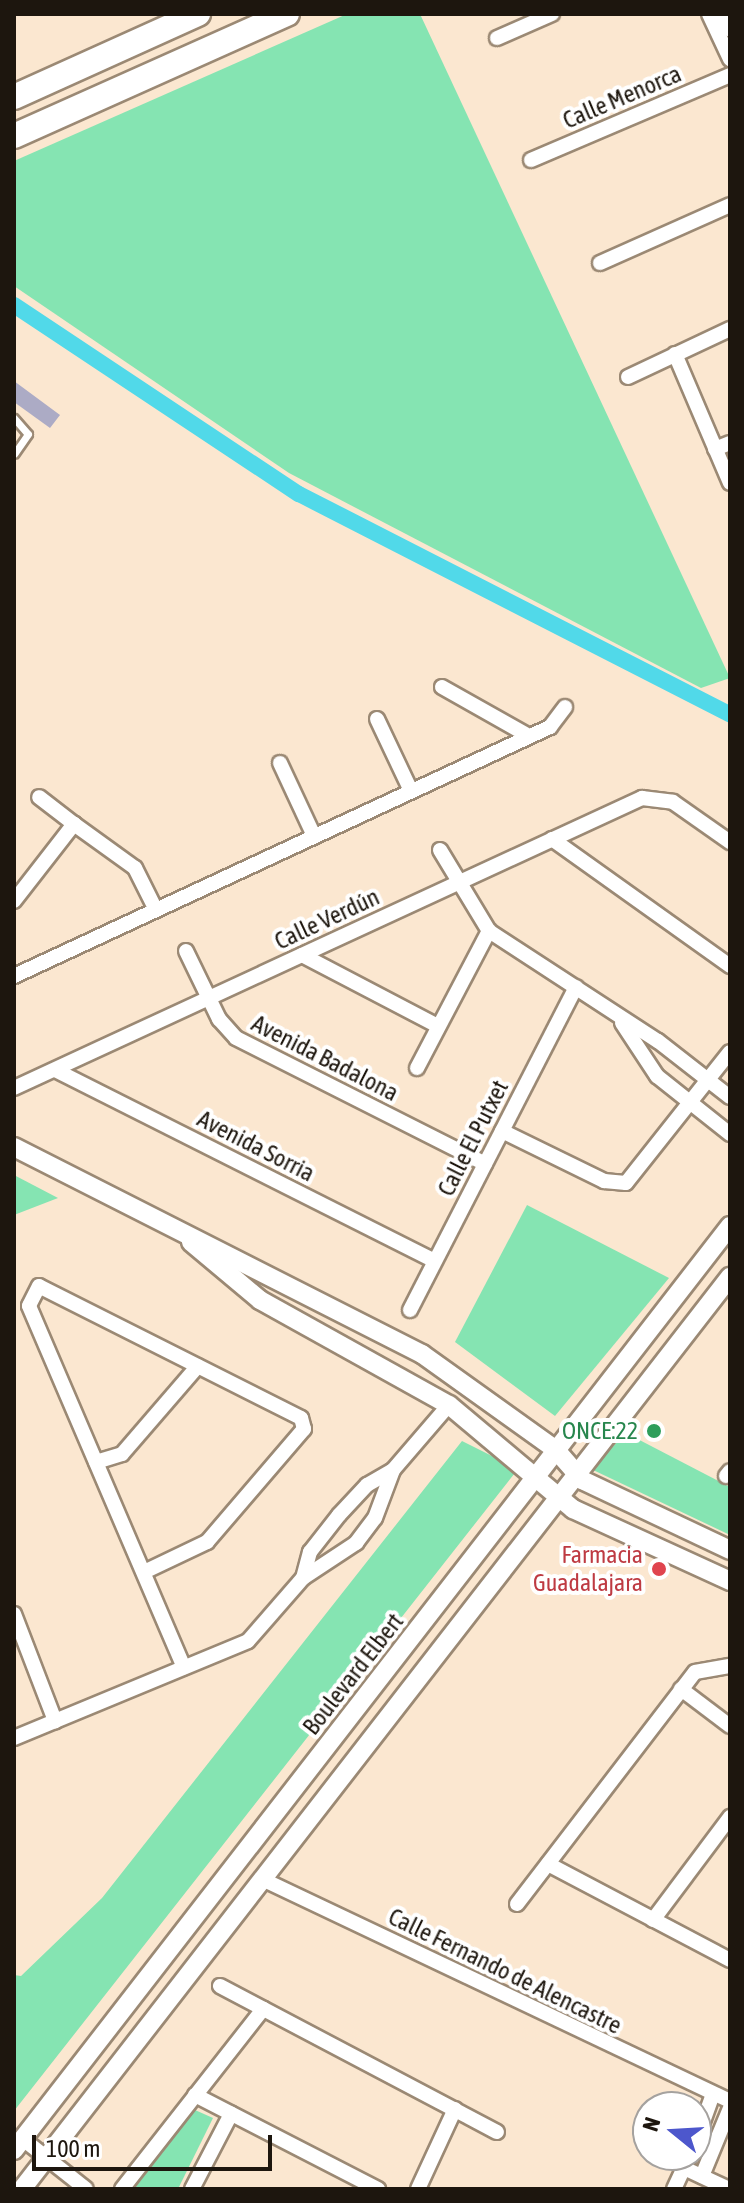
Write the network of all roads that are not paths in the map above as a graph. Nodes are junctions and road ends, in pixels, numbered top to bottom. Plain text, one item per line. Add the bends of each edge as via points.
1 (198, 14) edge
2 (287, 14) edge
3 (552, 14) edge
4 (709, 14) edge
5 (723, 14) edge
6 (730, 30) edge
7 (497, 38) dead end
8 (730, 59) edge
9 (730, 75) edge
10 (14, 97) edge
11 (14, 136) edge
12 (531, 160) dead end
13 (730, 205) edge
14 (600, 263) dead end
15 (730, 329) edge
16 (675, 354) junction
17 (628, 377) dead end
18 (14, 418) edge
19 (730, 443) edge
20 (715, 449) junction
21 (14, 454) edge
22 (730, 483) edge
23 (442, 687) dead end
24 (565, 707) dead end
25 (377, 719) dead end
26 (529, 736) junction
27 (280, 763) dead end
28 (411, 791) junction
29 (39, 797) dead end
30 (74, 824) junction
31 (314, 836) junction
32 (552, 839) junction
33 (730, 842) edge
34 (440, 850) dead end
35 (456, 882) junction
36 (14, 901) edge
37 (156, 910) junction
38 (489, 931) junction
39 (186, 951) dead end
40 (302, 955) junction
41 (730, 966) edge
42 (14, 976) edge
43 (576, 987) junction
44 (211, 1000) junction
45 (622, 1022) junction
46 (438, 1026) junction
47 (730, 1052) edge
48 (417, 1068) dead end
49 (57, 1071) junction
50 (708, 1080) junction
51 (14, 1088) edge
52 (730, 1097) edge
53 (690, 1103) junction
54 (502, 1131) junction
55 (730, 1134) edge
56 (14, 1147) edge
57 (485, 1164) junction
58 (730, 1226) edge
59 (179, 1230) junction
60 (238, 1258) junction
61 (434, 1261) junction
62 (226, 1275) junction
63 (730, 1277) edge
64 (410, 1310) dead end
65 (198, 1366) junction
66 (449, 1405) junction
67 (556, 1450) junction
68 (96, 1462) junction
69 (393, 1470) junction
70 (577, 1474) junction
71 (538, 1475) junction
72 (558, 1497) junction
73 (730, 1550) edge
74 (144, 1572) junction
75 (303, 1578) junction
76 (730, 1581) edge
77 (14, 1614) edge
78 (730, 1666) edge
79 (184, 1667) junction
80 (681, 1689) junction
81 (55, 1721) junction
82 (730, 1726) edge
83 (14, 1738) edge
84 (727, 1825) edge
85 (240, 1859) junction
86 (548, 1864) junction
87 (262, 1879) junction
88 (517, 1904) dead end
89 (653, 1920) junction
90 (730, 1960) edge
91 (220, 1986) dead end
92 (263, 2009) junction
93 (713, 2094) joint
94 (195, 2095) junction
95 (730, 2101) edge
96 (730, 2108) edge
97 (455, 2109) junction
98 (231, 2114) junction
99 (497, 2132) dead end
100 (18, 2145) edge
101 (46, 2158) junction
102 (697, 2171) edge
103 (702, 2176) junction
104 (24, 2184) edge
105 (86, 2189) edge
106 (122, 2189) edge
107 (192, 2189) edge
108 (378, 2189) edge
109 (418, 2189) edge
110 (729, 2189) edge

1 - 10 main road
2 - 11 main road
3 - 7 street
4 - 8 street
5 - 6 street
9 - 12 street, Calle Menorca
13 - 14 street
15 - 16 street
16 - 17 street
16 - 20 street
18 - 21 lane via 28,434
19 - 20 street
20 - 22 street
23 - 26 street
24 - 26 street via 550,727
25 - 28 street
26 - 28 street
27 - 31 street
28 - 31 street
29 - 30 street
30 - 36 street
30 - 37 street via 135,868
31 - 37 street
32 - 33 street, Calle Verdún via 642,798 660,796
32 - 35 street, Calle Verdún
32 - 41 street
34 - 35 street
35 - 38 street
35 - 40 street, Calle Verdún
37 - 42 street
38 - 43 street
38 - 46 street
39 - 44 street, Avenida Badalona
40 - 44 street, Calle Verdún
40 - 46 street
43 - 45 street
43 - 54 street, Calle El Putxet
44 - 49 street, Calle Verdún
44 - 57 street, Avenida Badalona via 236,1038
45 - 50 street via 658,1041
45 - 53 street via 657,1076
46 - 48 street
47 - 50 street
49 - 51 street, Calle Verdún
49 - 61 street, Avenida Sorria
50 - 52 street
50 - 53 street
53 - 54 street via 631,1179 619,1185
53 - 55 street
54 - 57 street, Calle El Putxet
56 - 59 street
57 - 61 street, Calle El Putxet
58 - 67 street, Boulevard Elbert
59 - 60 street
59 - 62 street
60 - 62 street via 225,1262
60 - 67 street via 422,1354
61 - 64 street, Calle El Putxet
62 - 66 street via 295,1322
63 - 70 street
65 - 68 street via 122,1454
65 - 68 street via 39,1286 31,1291 29,1306
65 - 74 street via 301,1418 304,1429 207,1542
66 - 69 street
66 - 71 street
67 - 70 street
67 - 71 street, Boulevard Elbert
68 - 74 street
69 - 75 street via 367,1485 339,1515 310,1552
69 - 75 street via 381,1507 356,1543
70 - 72 street
70 - 73 street
71 - 72 street
71 - 85 street, Boulevard Elbert
72 - 76 street
72 - 87 street
74 - 79 street
75 - 79 street via 248,1641
77 - 81 street
78 - 80 street via 702,1667
79 - 81 street
80 - 82 street
80 - 86 street
81 - 83 street
84 - 89 street
85 - 87 street
85 - 100 street, Boulevard Elbert
86 - 88 street
86 - 89 street
87 - 93 street, Calle Fernando de Alencastre
87 - 101 street
89 - 90 street
91 - 92 street
92 - 94 street
92 - 97 street
93 - 95 street, Calle Fernando de Alencastre
94 - 98 street
94 - 106 street
96 - 103 street
97 - 99 street
97 - 109 street
98 - 107 street
98 - 108 street
100 - 101 street
101 - 104 street
101 - 105 street
102 - 103 street
103 - 110 street

